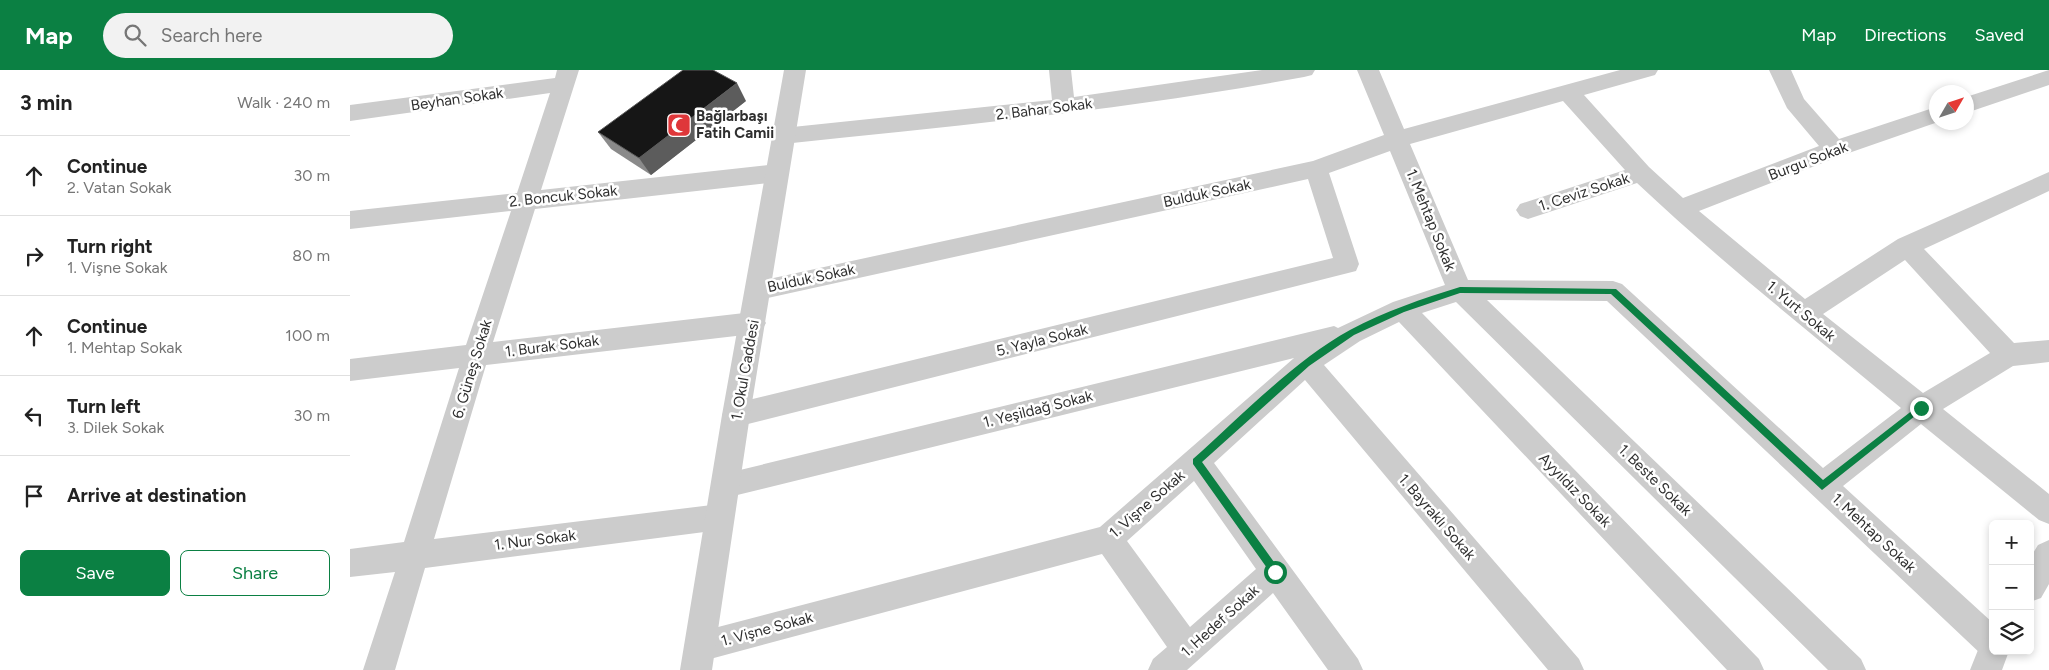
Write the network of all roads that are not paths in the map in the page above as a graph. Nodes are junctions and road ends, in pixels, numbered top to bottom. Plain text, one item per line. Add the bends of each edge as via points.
1 (795, 70) edge
2 (1060, 70) edge
3 (1304, 70) edge
4 (1368, 70) edge
5 (1648, 70) edge
6 (1780, 70) edge
7 (565, 77) edge
8 (2049, 77) edge
9 (1569, 93) junction
10 (1974, 102) edge
11 (1064, 107) junction
12 (350, 113) edge
13 (1929, 117) edge
14 (783, 136) junction
15 (1398, 139) junction
16 (1835, 150) junction
17 (1316, 169) junction
18 (776, 172) junction
19 (1641, 173) junction
20 (2049, 181) edge
21 (526, 200) junction
22 (1680, 209) junction
23 (1528, 210) dead end
24 (350, 220) edge
25 (1906, 246) junction
26 (759, 290) junction
27 (1460, 290) junction
28 (1402, 309) junction
29 (1804, 313) junction
30 (754, 323) junction
31 (1352, 333) junction
32 (2049, 351) edge
33 (476, 355) junction
34 (2008, 355) junction
35 (1306, 363) junction
36 (350, 370) edge
37 (1921, 408) junction
38 (736, 415) junction
39 (1196, 461) junction
40 (725, 485) junction
41 (1822, 486) junction
42 (2049, 511) edge
43 (720, 517) junction
44 (1108, 540) junction
45 (414, 554) junction
46 (2048, 558) edge
47 (350, 563) edge
48 (1275, 572) junction
49 (2034, 581) edge
50 (1188, 650) junction
51 (698, 658) edge
52 (1992, 660) edge
53 (379, 670) edge
54 (1164, 670) edge
55 (1347, 670) edge
56 (1568, 670) edge
57 (1748, 670) edge
58 (1850, 670) edge

1 - 14 street, 1. Okul Caddesi
2 - 11 street
3 - 11 street, 2. Bahar Sokak
4 - 15 street, 1. Mehtap Sokak
5 - 9 street, Bulduk Sokak
6 - 16 street via 1795,103
7 - 12 street, Beyhan Sokak
7 - 21 street, 6. Güneş Sokak
8 - 10 street
9 - 15 street, Bulduk Sokak
9 - 19 street, 1. Yurt Sokak
11 - 14 street, 2. Bahar Sokak
13 - 16 street, Burgu Sokak
14 - 18 street, 1. Okul Caddesi
15 - 17 street, Bulduk Sokak
15 - 27 street, 1. Mehtap Sokak
16 - 22 street, Burgu Sokak
17 - 26 street, Bulduk Sokak
17 - 38 street, 5. Yayla Sokak via 1347,264
18 - 21 street, 2. Boncuk Sokak
18 - 26 street, 1. Okul Caddesi
19 - 22 street, 1. Yurt Sokak
19 - 23 street, 1. Ceviz Sokak
20 - 25 street
21 - 24 street, 2. Boncuk Sokak
21 - 33 street, 6. Güneş Sokak
22 - 29 street, 1. Yurt Sokak
25 - 29 street
25 - 34 street
26 - 30 street, 1. Okul Caddesi
27 - 28 street, 1. Vişne Sokak
27 - 41 street, 1. Mehtap Sokak via 1613,291
27 - 58 street, 1. Beste Sokak
28 - 31 street, 1. Vişne Sokak
28 - 57 street, Ayyıldız Sokak
29 - 37 street, 1. Yurt Sokak
30 - 33 street, 1. Burak Sokak
30 - 38 street, 1. Okul Caddesi
31 - 35 street, 1. Vişne Sokak
31 - 40 street, 1. Yeşildağ Sokak
32 - 34 street
33 - 36 street, 1. Burak Sokak
33 - 45 street, 6. Güneş Sokak
34 - 37 street
35 - 39 street, 1. Vişne Sokak
35 - 56 street, 1. Bayraklı Sokak
37 - 41 street
37 - 42 street, 1. Yurt Sokak
38 - 40 street, 1. Okul Caddesi
39 - 44 street, 1. Vişne Sokak
39 - 48 street
40 - 43 street, 1. Okul Caddesi
41 - 52 street, 1. Mehtap Sokak
43 - 45 street, 1. Nur Sokak
43 - 51 street, 1. Okul Caddesi
44 - 50 street
44 - 51 street, 1. Vişne Sokak
45 - 47 street, 1. Nur Sokak
45 - 53 street, 6. Güneş Sokak
46 - 49 street
48 - 50 street, 1. Hedef Sokak
48 - 55 street
50 - 54 street, 1. Hedef Sokak

